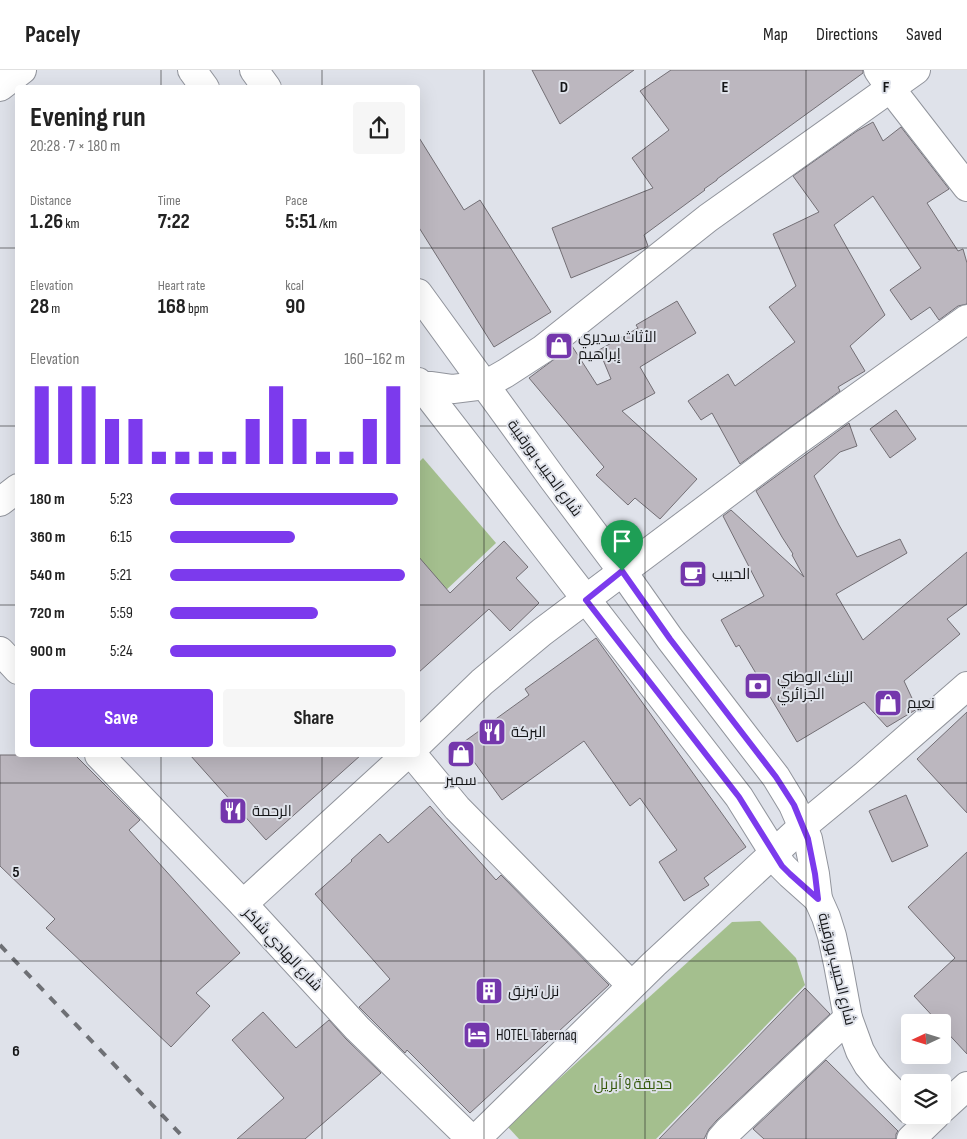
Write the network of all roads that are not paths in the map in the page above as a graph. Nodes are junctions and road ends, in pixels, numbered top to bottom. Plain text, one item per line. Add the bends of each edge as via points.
1 (22, 70) edge
2 (192, 70) edge
3 (254, 70) edge
4 (916, 70) edge
5 (884, 79) edge
6 (203, 85) edge
7 (265, 85) edge
8 (0, 87) edge
9 (967, 187) edge
10 (420, 296) edge
11 (967, 319) edge
12 (420, 384) edge
13 (485, 385) junction
14 (420, 387) edge
15 (15, 490) edge
16 (0, 502) edge
17 (622, 571) junction
18 (586, 600) junction
19 (0, 651) edge
20 (15, 667) edge
21 (967, 686) edge
22 (420, 742) edge
23 (101, 757) edge
24 (404, 757) edge
25 (414, 757) edge
26 (802, 827) junction
27 (775, 852) junction
28 (818, 899) junction
29 (243, 904) junction
30 (631, 985) junction
31 (848, 1018) junction
32 (967, 1086) edge
33 (901, 1099) edge
34 (951, 1100) edge
35 (471, 1139) edge
36 (476, 1139) edge
37 (721, 1139) edge

1 - 8 street
2 - 6 street
3 - 7 street
4 - 5 street
5 - 9 street
5 - 13 street via 543,348
10 - 13 street, شارع الحبيب بورقيبة
11 - 17 street
12 - 13 street via 453,389
13 - 17 street, شارع الحبيب بورقيبة
14 - 18 street, شارع الحبيب بورقيبة
15 - 16 street
17 - 18 street
17 - 26 street, شارع الحبيب بورقيبة via 776,777 794,805
18 - 22 street via 482,682
18 - 27 street, شارع الحبيب بورقيبة via 739,797
19 - 20 street
21 - 26 street
23 - 29 street, شارع الهادي شاكر
24 - 29 street
25 - 30 street via 458,808
26 - 27 street
26 - 28 street, شارع الحبيب بورقيبة via 808,839
27 - 28 street, شارع الحبيب بورقيبة via 782,866
27 - 30 street
28 - 31 street, شارع الحبيب بورقيبة via 832,936
29 - 35 street, شارع الهادي شاكر via 357,1028
30 - 36 street
31 - 33 street, شارع الحبيب بورقيبة via 868,1065
31 - 37 street
32 - 34 street

